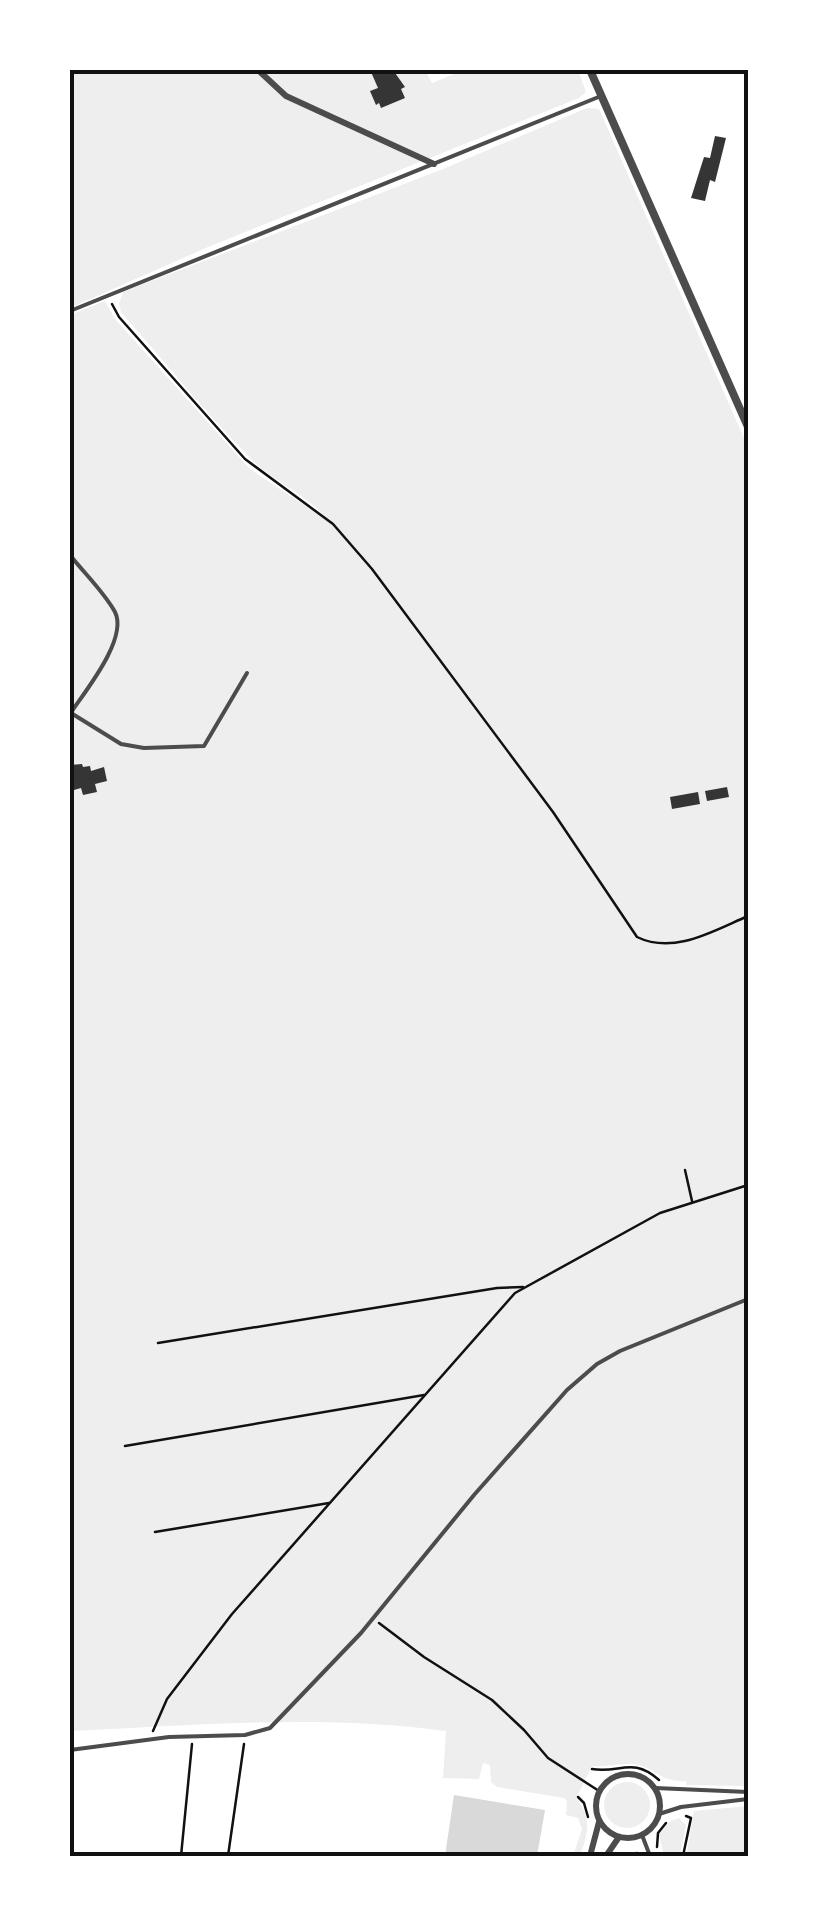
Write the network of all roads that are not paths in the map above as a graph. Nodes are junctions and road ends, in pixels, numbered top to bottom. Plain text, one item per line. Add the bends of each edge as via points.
1 (258, 70) edge
2 (590, 70) edge
3 (601, 96) junction
4 (434, 164) junction
5 (70, 311) edge
6 (748, 427) edge
7 (70, 555) edge
8 (247, 673) dead end
9 (70, 714) edge
10 (748, 1299) edge
11 (70, 1750) edge
12 (655, 1788) junction
13 (748, 1796) edge
14 (660, 1814) junction
15 (599, 1820) junction
16 (642, 1835) junction
17 (619, 1837) junction
18 (590, 1856) edge
19 (606, 1856) edge
20 (650, 1856) edge

1 - 4 street via 300,104
2 - 3 street
3 - 4 lane
3 - 6 street
4 - 5 lane
7 - 9 lane via 116,614 118,633
8 - 9 lane via 204,746 121,744
10 - 11 lane via 638,1342 567,1390 270,1728
12 - 13 lane
12 - 14 street
12 - 15 street via 642,1776 612,1778 599,1790
13 - 14 lane
14 - 16 street
15 - 17 street
15 - 18 street
16 - 17 street
16 - 20 lane
17 - 19 street

